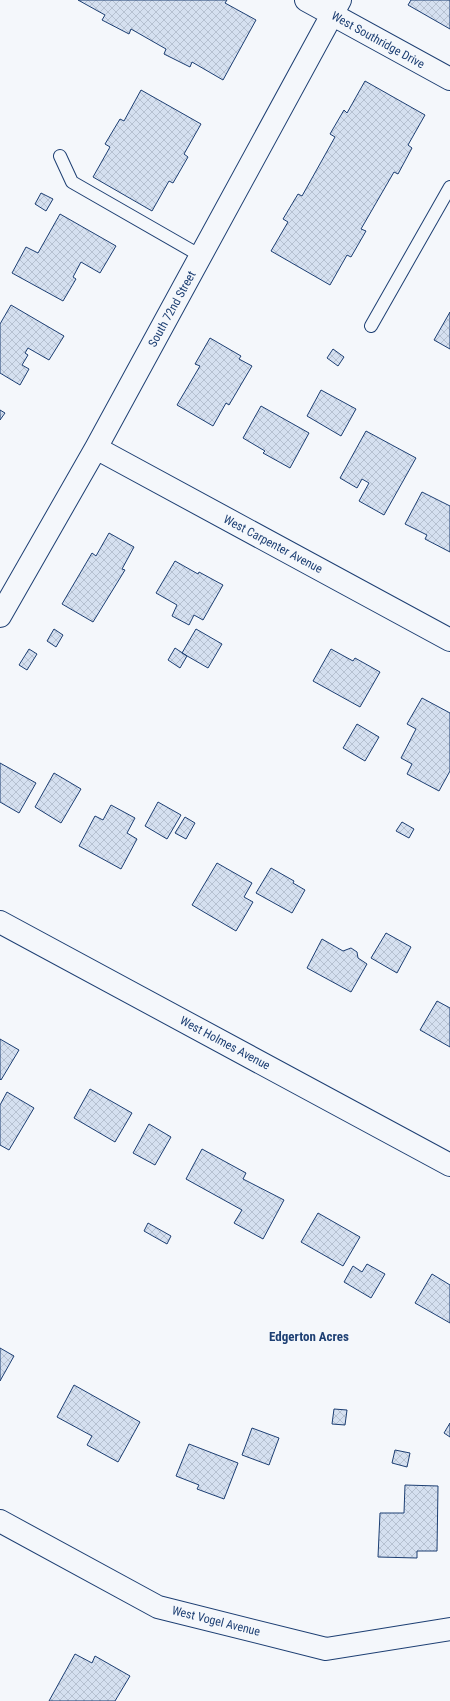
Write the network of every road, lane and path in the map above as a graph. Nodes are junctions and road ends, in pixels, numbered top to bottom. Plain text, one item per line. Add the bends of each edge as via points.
1 (306, 0) edge
2 (336, 7) edge
3 (450, 79) edge
4 (60, 156) dead end
5 (450, 187) edge
6 (201, 256) junction
7 (372, 326) dead end
8 (96, 448) junction
9 (0, 616) edge
10 (450, 640) edge
11 (0, 922) edge
12 (450, 1165) edge
13 (0, 1521) edge
14 (450, 1629) edge

1 - 2 street, West Southridge Drive
2 - 3 street, West Southridge Drive
2 - 6 street, South 72nd Street
4 - 6 lane via 72,182
5 - 7 lane
6 - 8 street, South 72nd Street
8 - 9 street, South 72nd Street
8 - 10 street, West Carpenter Avenue
11 - 12 street, West Holmes Avenue
13 - 14 street, West Vogel Avenue via 158,1607 326,1649

